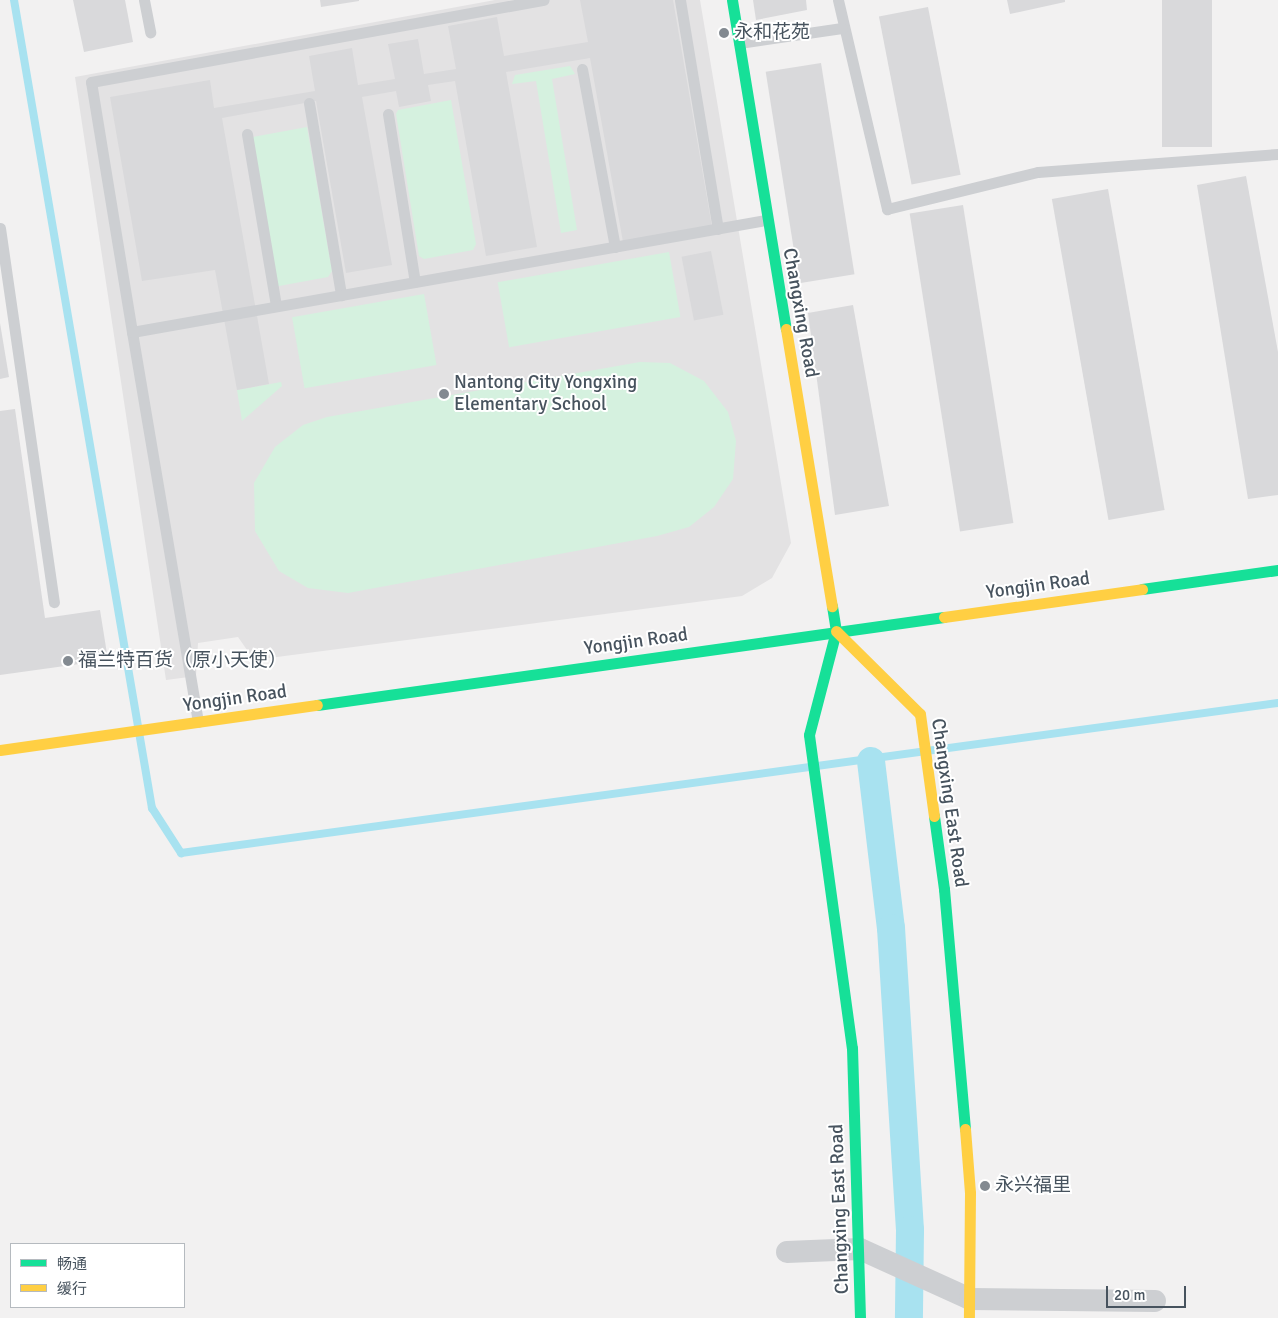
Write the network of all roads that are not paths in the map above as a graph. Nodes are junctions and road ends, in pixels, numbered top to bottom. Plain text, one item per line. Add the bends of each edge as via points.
1 (144, 0) edge
2 (544, 0) edge
3 (680, 0) edge
4 (732, 0) edge
5 (838, 0) edge
6 (842, 28) junction
7 (150, 32) dead end
8 (739, 43) junction
9 (582, 69) dead end
10 (309, 103) dead end
11 (388, 114) dead end
12 (247, 134) dead end
13 (1278, 154) edge
14 (766, 220) junction
15 (0, 228) edge
16 (718, 229) junction
17 (615, 247) junction
18 (415, 282) junction
19 (341, 295) junction
20 (276, 306) junction
21 (132, 332) junction
22 (1278, 570) edge
23 (54, 602) dead end
24 (836, 631) junction
25 (198, 722) junction
26 (0, 750) edge
27 (860, 1249) junction
28 (787, 1252) dead end
29 (1155, 1301) dead end
30 (970, 1309) edge
31 (860, 1318) edge

1 - 7 lane
2 - 21 lane via 90,82
3 - 16 lane
4 - 8 street, Changxing Road
5 - 6 lane
6 - 8 lane
6 - 13 lane via 887,209 1038,172
8 - 14 street, Changxing Road
9 - 17 lane
10 - 19 lane
11 - 18 lane
12 - 20 lane
14 - 16 lane
14 - 24 street, Changxing Road
15 - 23 lane
16 - 17 lane
17 - 18 lane
18 - 19 lane
19 - 20 lane
20 - 21 lane
21 - 25 lane
22 - 24 street, Yongjin Road
24 - 25 street, Yongjin Road
24 - 27 street, Changxing East Road via 808,735 852,1048
24 - 30 street, Changxing East Road via 920,714 944,898 970,1183
25 - 26 street, Yongjin Road
27 - 28 street
27 - 30 street
27 - 31 street, Changxing East Road
29 - 30 street

